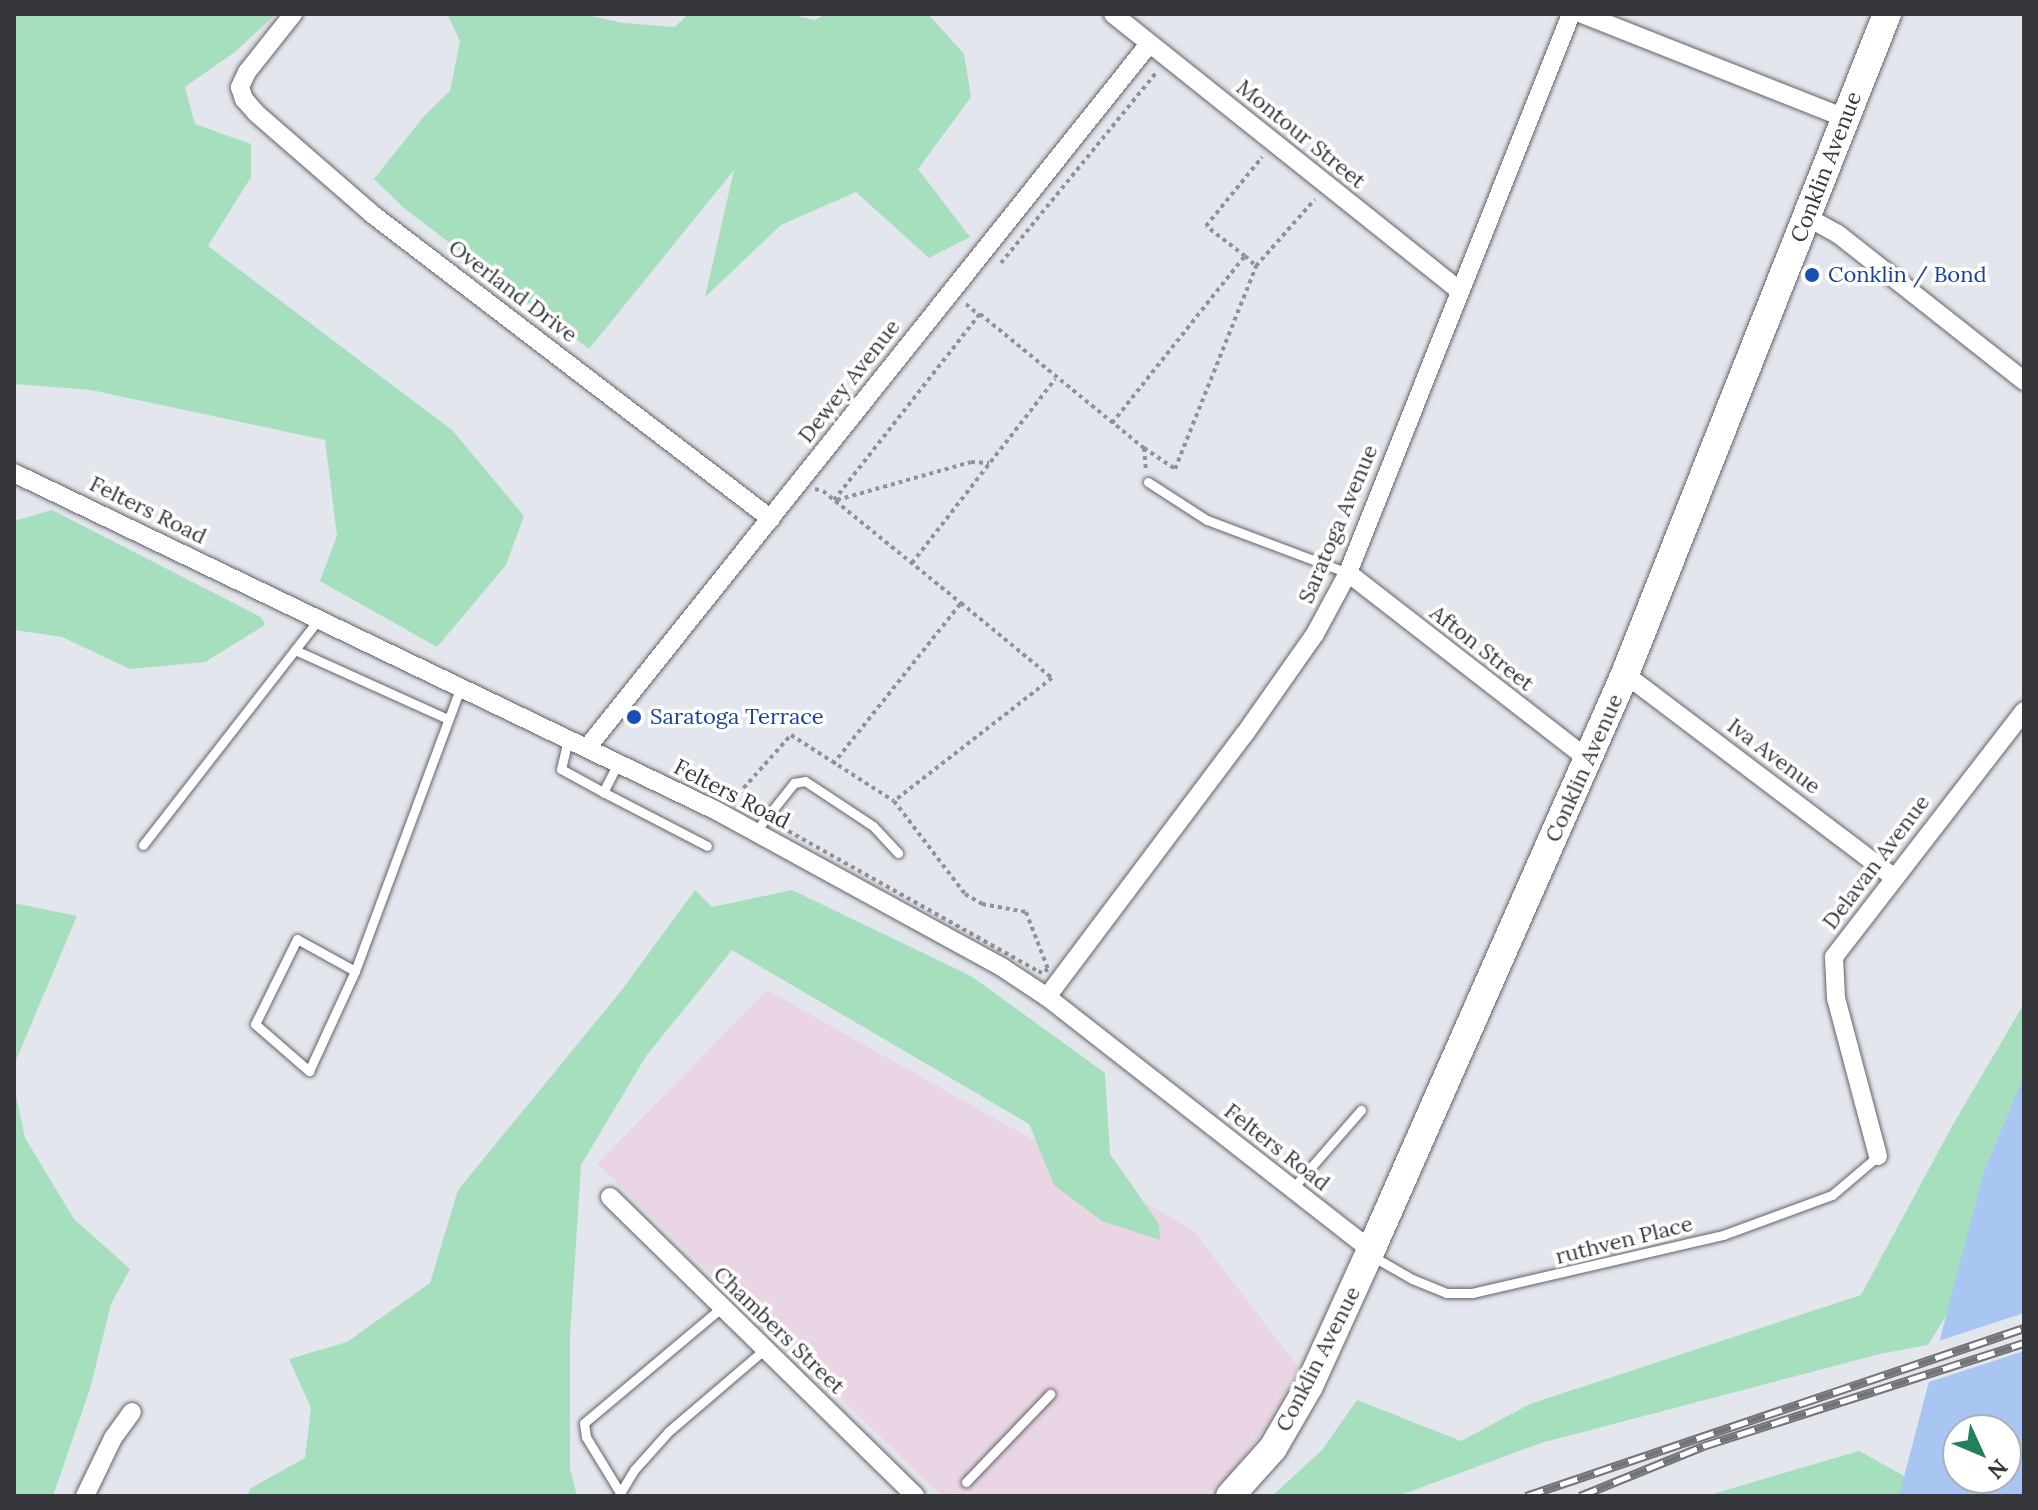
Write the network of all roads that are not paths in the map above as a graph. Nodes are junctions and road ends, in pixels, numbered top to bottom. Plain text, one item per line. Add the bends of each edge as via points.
1 (293, 14) edge
2 (1113, 14) edge
3 (1571, 14) edge
4 (1582, 14) edge
5 (1887, 14) edge
6 (1149, 44) junction
7 (1845, 118) junction
8 (1807, 217) junction
9 (1460, 291) junction
10 (2024, 381) edge
11 (14, 473) edge
12 (1148, 482) road end
13 (771, 519) junction
14 (1348, 573) junction
15 (318, 620) junction
16 (295, 650) junction
17 (1625, 674) junction
18 (460, 688) junction
19 (2024, 711) edge
20 (448, 719) junction
21 (568, 739) junction
22 (587, 748) junction
23 (1588, 759) junction
24 (618, 763) junction
25 (603, 792) junction
26 (755, 832) junction
27 (143, 845) dead end
28 (707, 846) dead end
29 (898, 853) dead end
30 (1893, 877) junction
31 (355, 971) junction
32 (1047, 997) junction
33 (1361, 1110) dead end
34 (1878, 1156) joint
35 (1292, 1189) junction
36 (610, 1197) dead end
37 (1370, 1252) junction
38 (722, 1307) junction
39 (765, 1349) junction
40 (1050, 1394) dead end
41 (132, 1412) dead end
42 (966, 1482) dead end
43 (619, 1493) edge
44 (85, 1496) edge
45 (915, 1496) edge
46 (1230, 1496) edge

1 - 13 street, Overland Drive via 240,87 256,113 372,214
2 - 6 street, Montour Street
3 - 9 street, Saratoga Avenue
4 - 7 street
5 - 7 main road, Conklin Avenue
6 - 9 street, Montour Street
6 - 13 street, Dewey Avenue
7 - 8 main road, Conklin Avenue
8 - 10 street via 1838,234
8 - 17 main road, Conklin Avenue
9 - 14 street, Saratoga Avenue
11 - 15 street, Felters Road
12 - 14 lane via 1207,520
13 - 22 street, Dewey Avenue
14 - 23 street, Afton Street
14 - 32 street, Saratoga Avenue via 1315,634 1253,722
15 - 16 lane
15 - 18 street, Felters Road
16 - 20 lane
16 - 27 lane
17 - 23 main road, Conklin Avenue
17 - 30 street, Iva Avenue
18 - 20 lane
18 - 21 street, Felters Road
19 - 30 street, Delavan Avenue
20 - 31 lane
21 - 22 street, Felters Road
21 - 25 lane via 561,769
22 - 24 street, Felters Road
23 - 37 main road, Conklin Avenue
24 - 25 lane
24 - 26 street, Felters Road
25 - 28 lane
26 - 29 lane via 794,783 805,781 873,826
26 - 32 street, Felters Road
30 - 34 street, Delavan Avenue via 1834,957 1836,998
31 - 31 lane via 309,1071 255,1024 297,939
32 - 35 street, Felters Road
33 - 35 lane
34 - 37 lane, ruthven Place via 1832,1195 1723,1235 1472,1293 1446,1293
35 - 37 street, Felters Road
36 - 38 street, Chambers Street
37 - 46 main road, Conklin Avenue via 1309,1386 1273,1448
38 - 39 street, Chambers Street
38 - 43 lane via 584,1423 586,1437
39 - 43 lane via 669,1431
39 - 45 street, Chambers Street
40 - 42 lane
41 - 44 street

